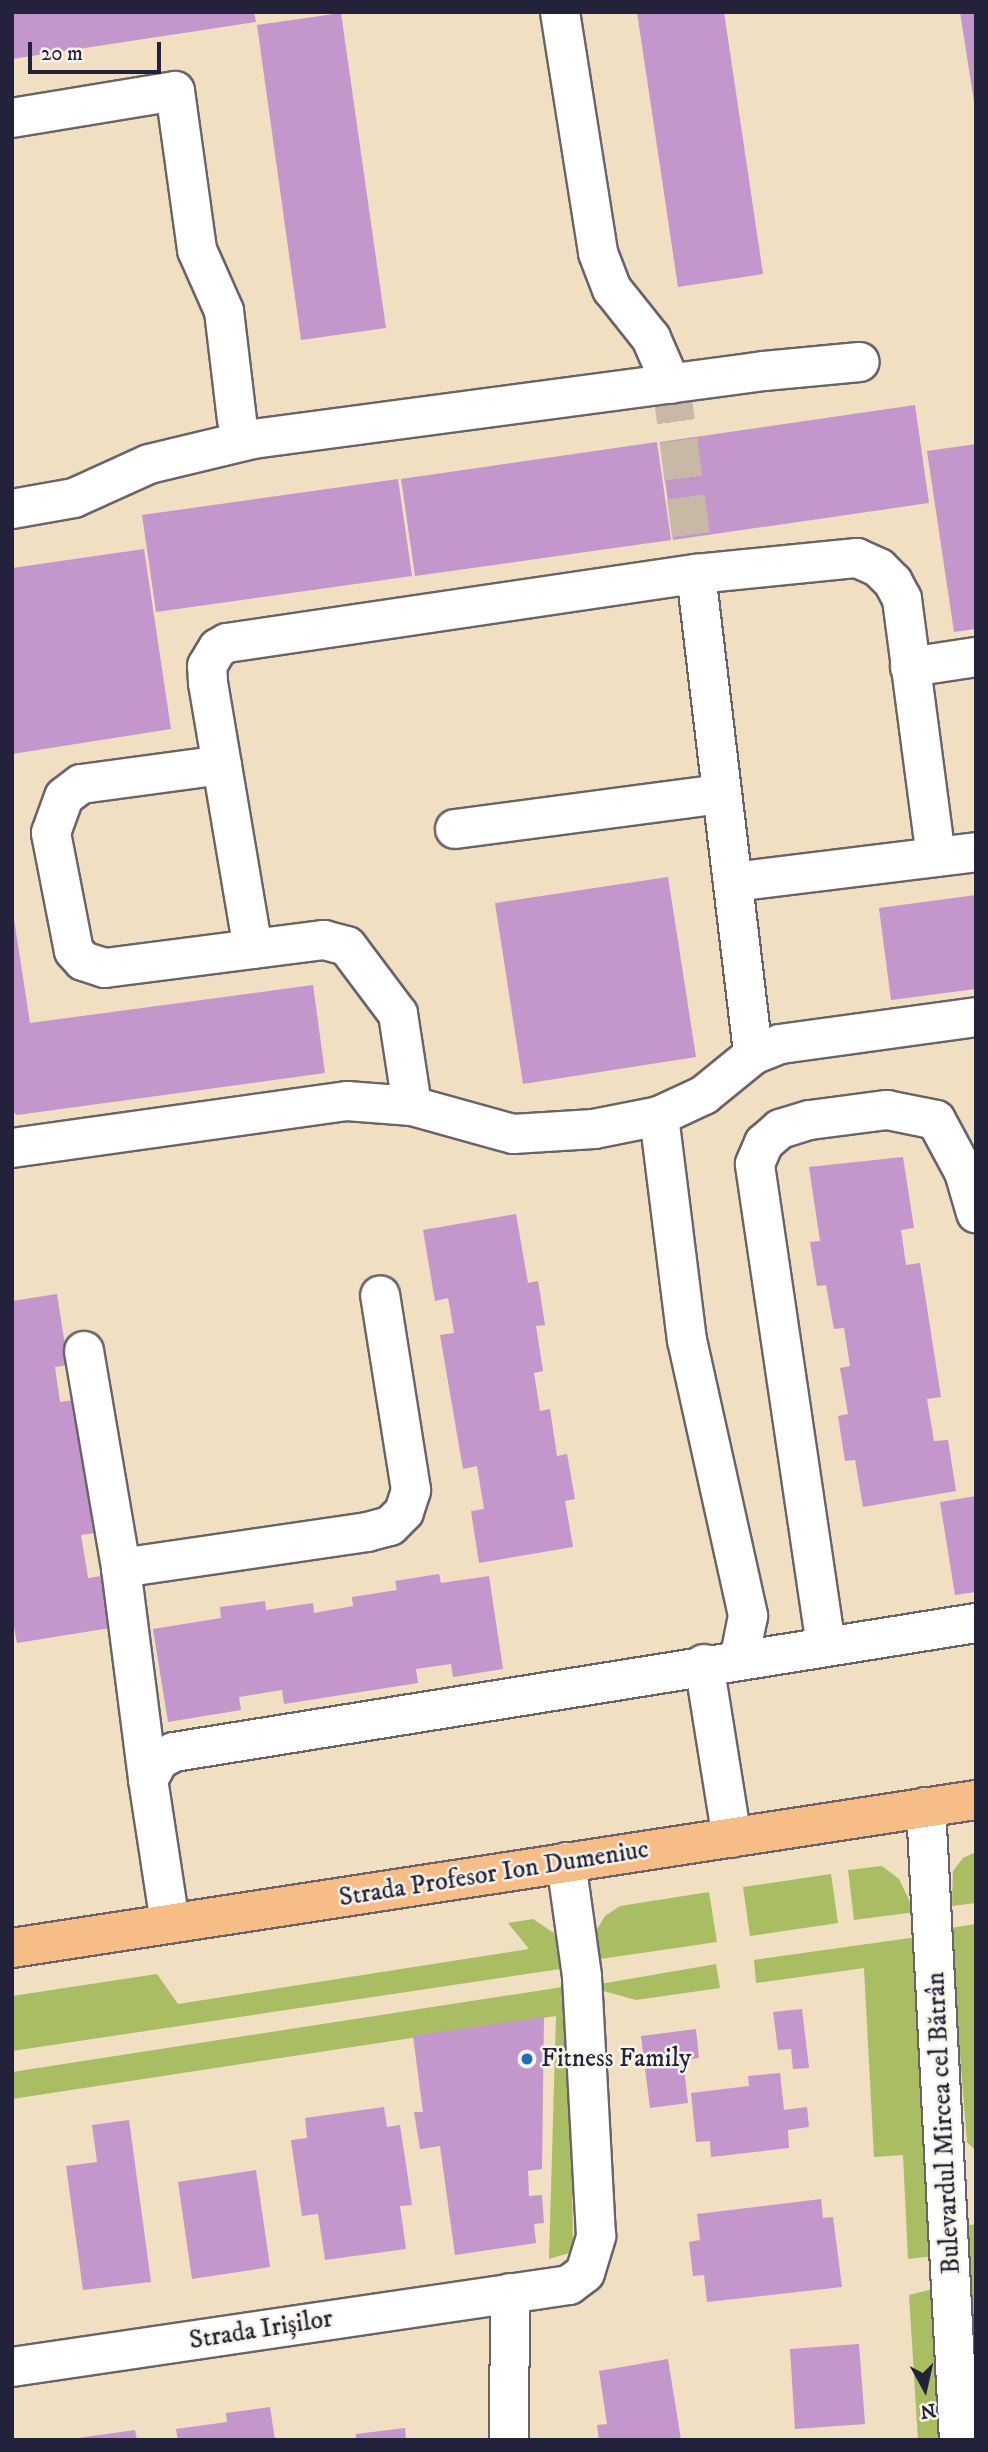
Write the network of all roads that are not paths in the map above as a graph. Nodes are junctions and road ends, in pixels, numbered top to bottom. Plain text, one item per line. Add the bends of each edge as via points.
1 (560, 12) edge
2 (12, 118) edge
3 (860, 362) dead end
4 (671, 384) junction
5 (237, 420) dead end
6 (12, 509) edge
7 (696, 574) junction
8 (976, 657) edge
9 (911, 667) junction
10 (222, 765) junction
11 (722, 794) junction
12 (455, 829) dead end
13 (976, 852) edge
14 (936, 857) junction
15 (733, 882) junction
16 (253, 949) junction
17 (976, 1017) edge
18 (753, 1055) junction
19 (412, 1106) junction
20 (659, 1116) junction
21 (12, 1148) edge
22 (976, 1213) edge
23 (380, 1295) dead end
24 (84, 1351) dead end
25 (121, 1568) junction
26 (976, 1623) edge
27 (826, 1646) junction
28 (722, 1663) junction
29 (148, 1780) junction
30 (976, 1800) edge
31 (926, 1807) junction
32 (732, 1838) junction
33 (566, 1862) junction
34 (170, 1923) junction
35 (12, 1948) edge
36 (510, 2293) junction
37 (12, 2367) edge
38 (509, 2440) edge
39 (959, 2440) edge

1 - 4 street via 598,253 612,289 651,338
2 - 5 street via 175,91 197,250 224,311
3 - 4 street
4 - 6 street via 253,439 149,464 74,498
7 - 9 street via 857,558 879,568 902,599
7 - 10 street via 227,643 211,655 207,666
7 - 11 street
8 - 9 street
9 - 14 street
10 - 16 street
10 - 16 street via 81,784 55,810 51,833 59,883 74,951 92,966
11 - 12 street
11 - 15 street
13 - 14 street
14 - 15 street
15 - 18 street
16 - 19 street via 324,940 347,946 398,1014
17 - 18 street via 780,1044
18 - 20 street via 704,1095
19 - 20 street via 513,1135 594,1129
19 - 21 street via 347,1101
20 - 28 street via 687,1340 748,1616
22 - 27 street via 964,1172 936,1120 887,1110 810,1120 780,1129 764,1143 755,1164
23 - 25 street via 411,1490 404,1512 390,1526 367,1532
24 - 25 street
25 - 29 street
26 - 27 street
27 - 28 street
28 - 29 street via 204,1746 159,1759
28 - 32 street
29 - 34 street
30 - 31 main road, Strada Profesor Ion Dumeniuc
31 - 32 main road, Strada Profesor Ion Dumeniuc
31 - 39 street, Bulevardul Mircea cel Bătrân
32 - 33 main road, Strada Profesor Ion Dumeniuc
33 - 34 main road, Strada Profesor Ion Dumeniuc
33 - 36 street, Strada Irișilor via 582,1976 594,2256 585,2273 569,2285
34 - 35 main road, Strada Profesor Ion Dumeniuc
36 - 37 street, Strada Irișilor
36 - 38 street

